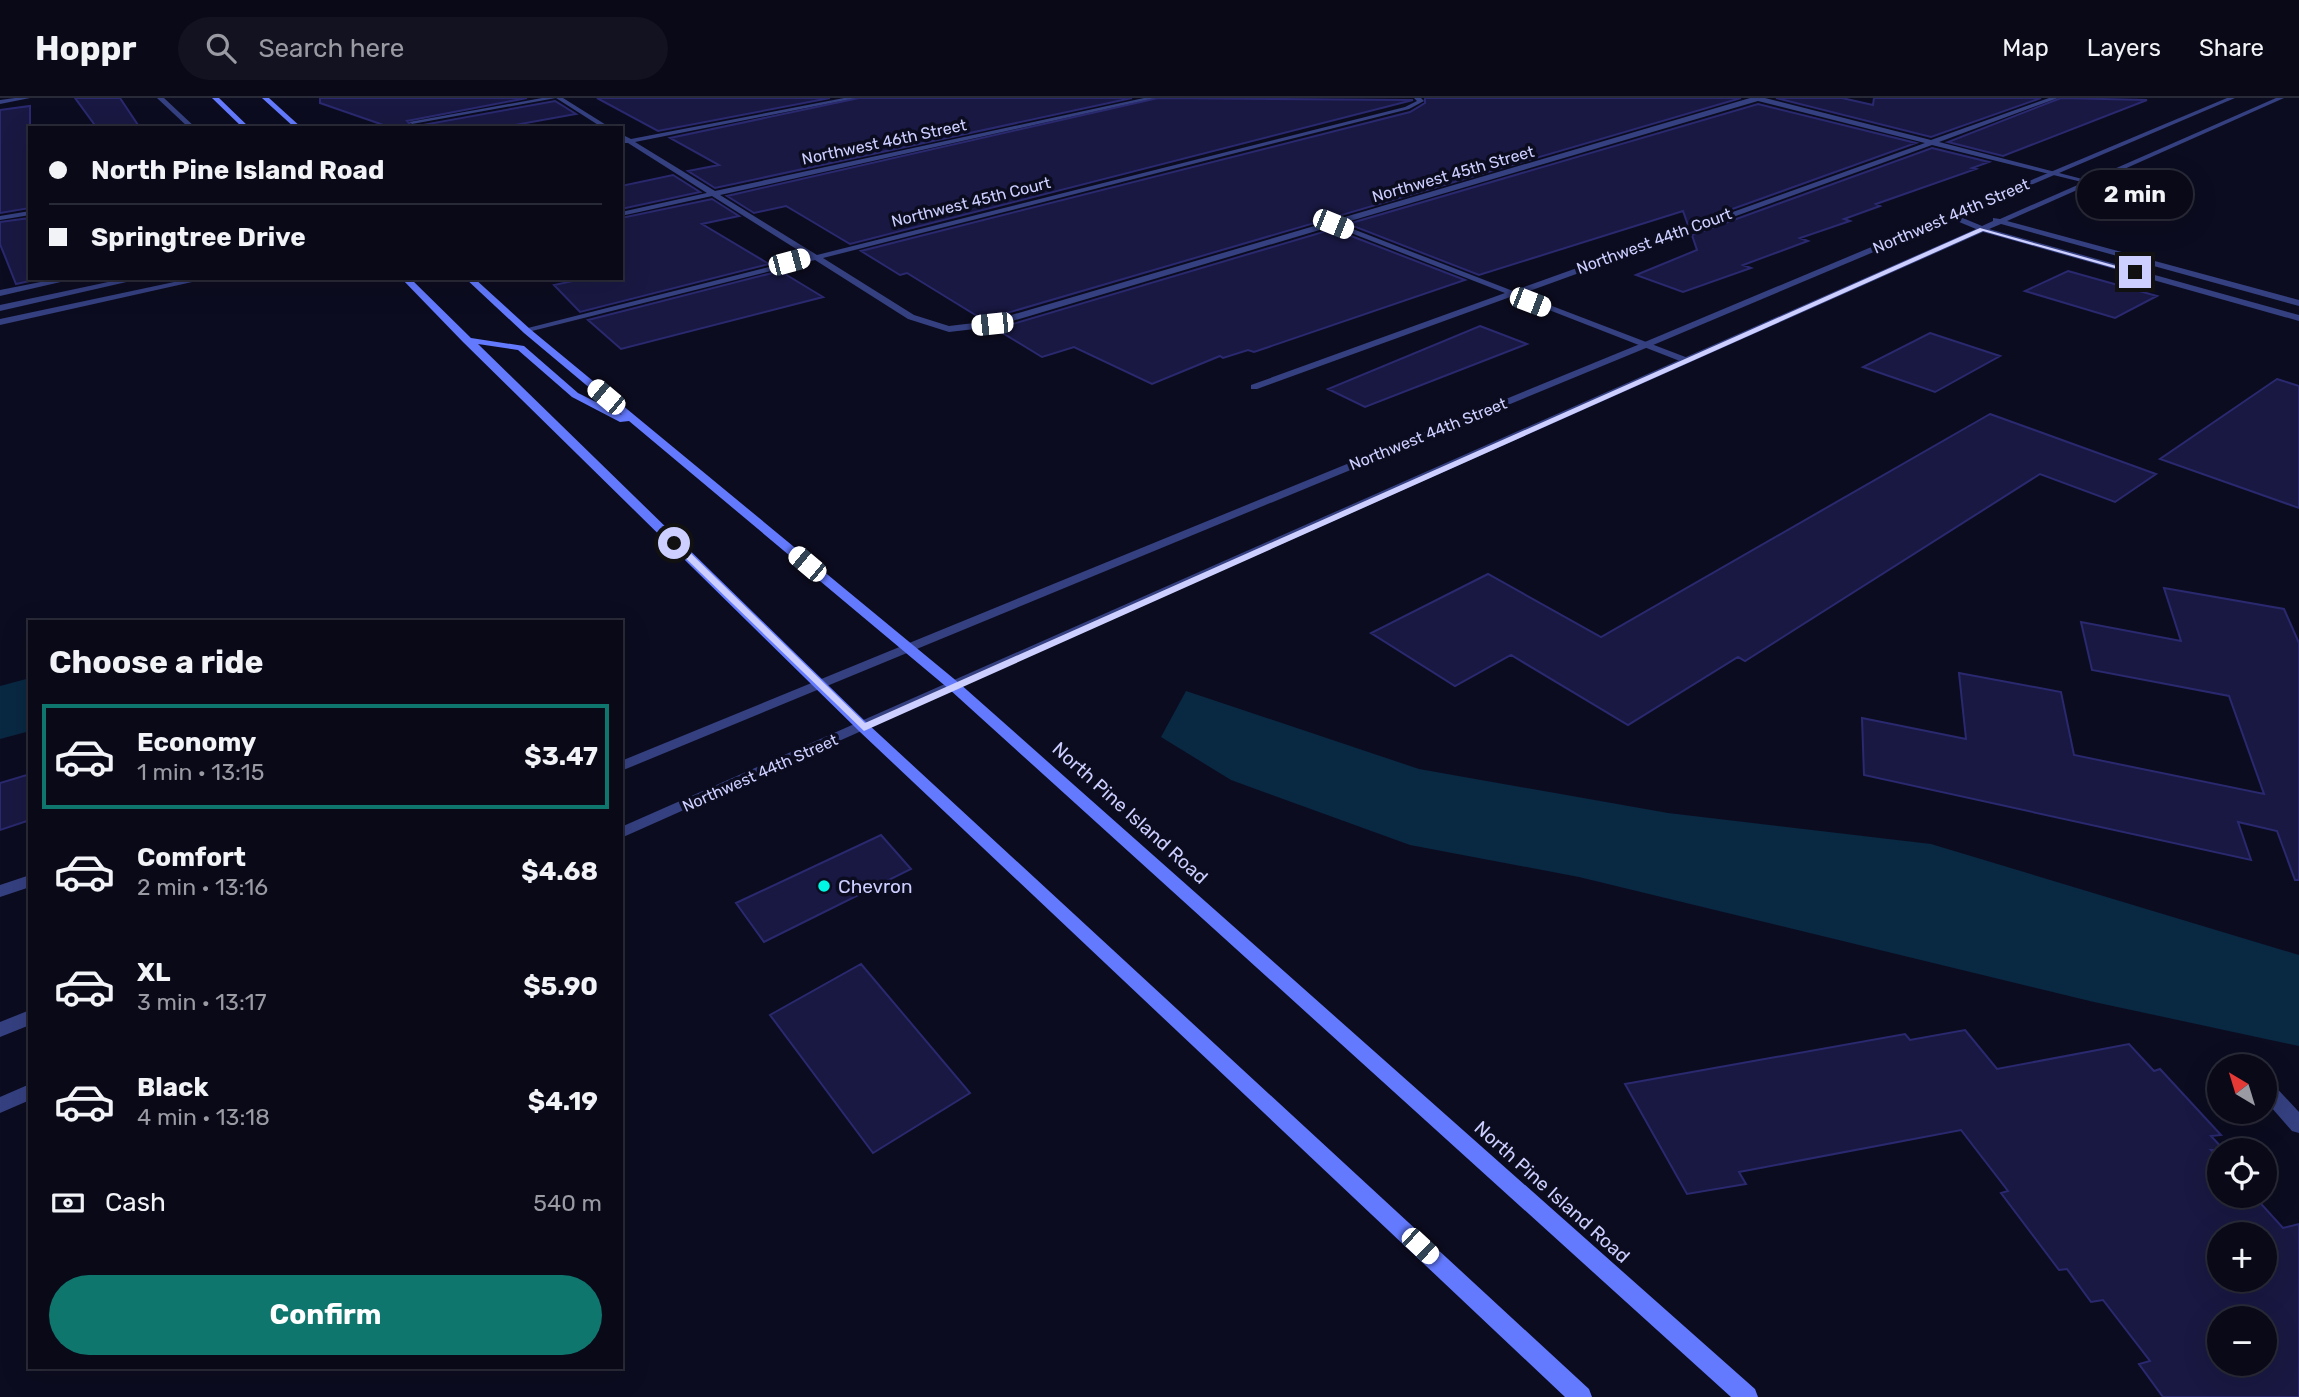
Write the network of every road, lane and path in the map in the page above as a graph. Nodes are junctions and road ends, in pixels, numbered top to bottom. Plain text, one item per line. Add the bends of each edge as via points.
1 (27, 98) edge
2 (160, 98) edge
3 (215, 98) edge
4 (265, 98) edge
5 (553, 98) edge
6 (559, 98) edge
7 (853, 98) edge
8 (1152, 98) edge
9 (1758, 98) edge
10 (2055, 98) edge
11 (2232, 98) edge
12 (2281, 98) edge
13 (1419, 100) edge
14 (0, 102) edge
15 (412, 122) dead end
16 (2170, 124) junction
17 (191, 126) edge
18 (245, 126) edge
19 (297, 126) edge
20 (605, 126) edge
21 (2181, 127) dead end
22 (2193, 129) dead end
23 (2204, 132) junction
24 (626, 142) edge
25 (1932, 142) junction
26 (2055, 173) junction
27 (2090, 182) junction
28 (714, 194) junction
29 (28, 214) edge
30 (623, 214) edge
31 (1952, 216) junction
32 (0, 218) edge
33 (2000, 221) junction
34 (1333, 224) junction
35 (1982, 229) junction
36 (815, 256) junction
37 (64, 280) edge
38 (131, 280) edge
39 (197, 280) edge
40 (407, 280) edge
41 (471, 280) edge
42 (0, 293) edge
43 (1507, 293) junction
44 (2299, 303) edge
45 (0, 308) edge
46 (2299, 318) edge
47 (0, 322) edge
48 (527, 331) junction
49 (466, 340) junction
50 (1643, 345) junction
51 (1685, 360) junction
52 (1254, 387) dead end
53 (648, 431) junction
54 (908, 649) junction
55 (819, 685) junction
56 (954, 687) junction
57 (864, 727) junction
58 (623, 765) edge
59 (623, 833) edge
60 (28, 882) edge
61 (0, 891) edge
62 (28, 1018) edge
63 (0, 1030) edge
64 (28, 1094) edge
65 (2277, 1100) edge
66 (0, 1105) edge
67 (2299, 1125) edge
68 (1581, 1397) edge
69 (1747, 1397) edge

1 - 14 street
2 - 17 street
3 - 18 main road
4 - 19 main road
5 - 15 street
6 - 20 street
7 - 24 street
8 - 28 street, Northwest 46th Street
9 - 25 street
9 - 34 street, Northwest 45th Street
10 - 25 street, Northwest 44th Court
11 - 16 street, Northwest 44th Street
12 - 23 street, Northwest 44th Street
13 - 36 street, Northwest 45th Court via 1394,111
16 - 21 street
16 - 26 street, Northwest 44th Street
22 - 23 street
23 - 27 street, Northwest 44th Street
24 - 28 street
25 - 26 street
25 - 43 street, Northwest 44th Court
26 - 27 street
26 - 31 street, Northwest 44th Street
27 - 33 street, Northwest 44th Street
28 - 30 street, Northwest 46th Street
28 - 36 street
29 - 32 street
31 - 33 street
31 - 35 street
31 - 50 street, Northwest 44th Street
33 - 35 street, Northwest 44th Street
33 - 44 street
34 - 36 street, Northwest 45th Street via 992,324 949,329 911,317
34 - 43 street
35 - 46 street
35 - 51 street, Northwest 44th Street
36 - 48 street, Northwest 45th Court
37 - 42 street
38 - 45 street
39 - 47 street
40 - 49 main road
41 - 48 main road, North Pine Island Road
43 - 50 street
43 - 52 street, Northwest 44th Court
48 - 53 main road, North Pine Island Road
49 - 53 main road via 521,348 575,394
49 - 55 main road
50 - 51 street
50 - 54 street, Northwest 44th Street
51 - 56 street, Northwest 44th Street
53 - 54 main road, North Pine Island Road
54 - 55 street, Northwest 44th Street
54 - 56 main road, North Pine Island Road
55 - 57 main road
55 - 58 street, Northwest 44th Street
56 - 57 street, Northwest 44th Street
56 - 69 main road, North Pine Island Road
57 - 59 street, Northwest 44th Street
57 - 68 main road
60 - 61 street
62 - 63 street
64 - 66 street
65 - 67 street

